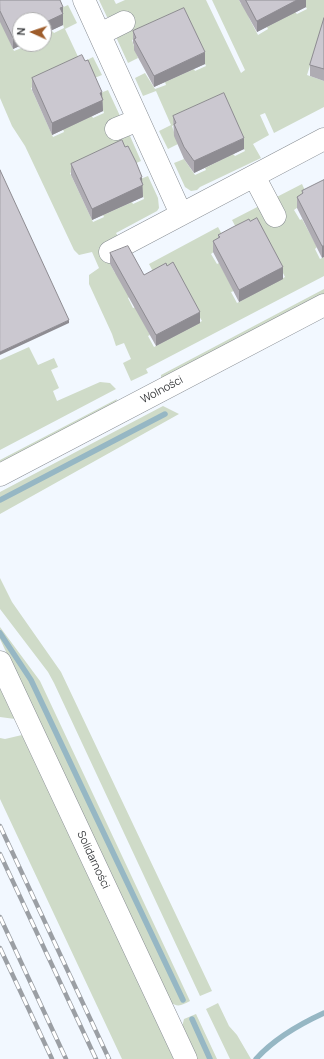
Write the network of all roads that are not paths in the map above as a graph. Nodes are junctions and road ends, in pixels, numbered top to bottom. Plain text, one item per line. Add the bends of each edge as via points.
1 (84, 0) edge
2 (124, 22) dead end
3 (100, 34) junction
4 (138, 120) junction
5 (116, 129) dead end
6 (324, 139) edge
7 (254, 176) junction
8 (181, 214) junction
9 (275, 216) dead end
10 (110, 252) edge
11 (324, 305) edge
12 (0, 475) edge
13 (0, 662) edge
14 (186, 1059) edge

1 - 3 street
2 - 3 street
3 - 4 street
4 - 5 street
4 - 8 street
6 - 7 street
7 - 8 street
7 - 9 street
8 - 10 street
11 - 12 street, Wolności
13 - 14 street, Solidarności

